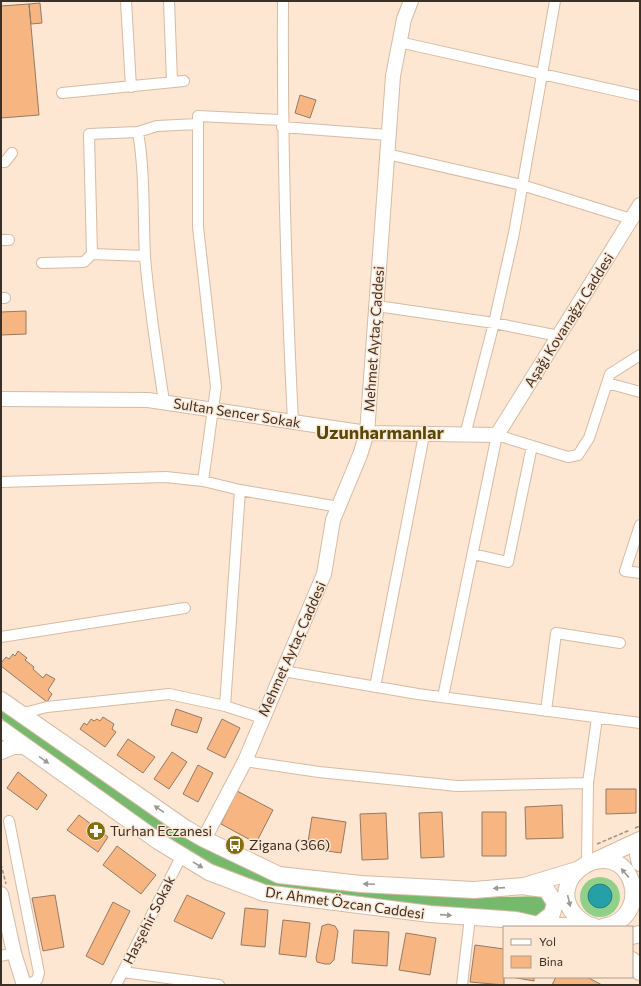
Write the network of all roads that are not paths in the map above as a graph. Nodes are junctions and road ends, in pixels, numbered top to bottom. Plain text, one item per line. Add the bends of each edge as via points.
1 (126, 1) edge
2 (169, 1) edge
3 (283, 1) edge
4 (411, 1) edge
5 (555, 1) edge
6 (399, 42) junction
7 (542, 73) junction
8 (184, 81) dead end
9 (172, 82) junction
10 (131, 87) junction
11 (62, 93) dead end
12 (640, 96) edge
13 (198, 124) junction
14 (282, 124) junction
15 (138, 132) junction
16 (388, 135) junction
17 (12, 153) dead end
18 (387, 154) junction
19 (1, 162) edge
20 (522, 185) junction
21 (640, 205) edge
22 (631, 219) junction
23 (92, 254) junction
24 (145, 256) junction
25 (42, 263) dead end
26 (376, 306) junction
27 (494, 324) junction
28 (559, 336) junction
29 (640, 355) edge
30 (607, 383) junction
31 (640, 392) edge
32 (1, 399) edge
33 (164, 402) junction
34 (212, 410) junction
35 (293, 422) junction
36 (367, 433) junction
37 (424, 435) junction
38 (465, 435) junction
39 (497, 435) junction
40 (532, 446) junction
41 (203, 481) junction
42 (1, 482) edge
43 (240, 490) junction
44 (339, 506) junction
45 (640, 525) edge
46 (473, 554) junction
47 (640, 572) edge
48 (185, 608) dead end
49 (1, 637) edge
50 (620, 643) dead end
51 (283, 671) junction
52 (375, 687) junction
53 (442, 697) junction
54 (1, 700) edge
55 (224, 706) junction
56 (546, 711) junction
57 (20, 714) junction
58 (262, 718) junction
59 (597, 718) junction
60 (640, 723) edge
61 (1, 729) edge
62 (24, 746) junction
63 (1, 751) edge
64 (245, 761) junction
65 (588, 783) junction
66 (8, 821) dead end
67 (204, 839) junction
68 (640, 840) edge
69 (640, 848) edge
70 (182, 855) junction
71 (587, 860) junction
72 (640, 863) edge
73 (524, 886) junction
74 (1, 894) edge
75 (637, 899) edge
76 (470, 917) junction
77 (640, 918) edge
78 (538, 925) junction
79 (567, 926) edge
80 (594, 926) edge
81 (612, 926) edge
82 (8, 955) edge
83 (633, 962) edge
84 (122, 972) junction
85 (640, 972) edge
86 (24, 985) edge
87 (27, 985) edge
88 (116, 985) edge
89 (219, 985) edge
90 (462, 985) edge

1 - 10 street
2 - 9 street
3 - 14 street
4 - 6 street, Mehmet Aytaç Caddesi
5 - 7 street
6 - 7 street
6 - 16 street, Mehmet Aytaç Caddesi
7 - 12 street
7 - 20 street
8 - 9 street
9 - 10 street
10 - 11 street
13 - 14 street via 198,116
13 - 15 street via 157,126
13 - 34 street via 198,227 216,387
14 - 16 street
14 - 35 street
15 - 23 street via 89,134
15 - 24 street
16 - 18 street, Mehmet Aytaç Caddesi
17 - 19 street via 5,162
18 - 20 street
18 - 26 street, Mehmet Aytaç Caddesi
20 - 22 street
20 - 27 street
21 - 22 street, Aşağı Kovanağzı Caddesi
22 - 28 street, Aşağı Kovanağzı Caddesi
23 - 24 street
23 - 25 street via 84,262
24 - 33 street
26 - 27 street
26 - 36 street, Mehmet Aytaç Caddesi
27 - 28 street
27 - 38 street
28 - 39 street, Aşağı Kovanağzı Caddesi
29 - 30 street via 610,374
30 - 31 street
30 - 40 street via 589,438 578,455 568,458
32 - 33 street, Sultan Sencer Sokak
33 - 34 street, Sultan Sencer Sokak
34 - 35 street, Sultan Sencer Sokak
34 - 41 street
35 - 36 street, Sultan Sencer Sokak
36 - 37 street, Sultan Sencer Sokak
36 - 44 street, Mehmet Aytaç Caddesi
37 - 38 street, Sultan Sencer Sokak
37 - 52 street
38 - 39 street, Sultan Sencer Sokak
39 - 40 street
39 - 46 street
40 - 46 street via 508,562
41 - 42 street via 166,477
41 - 43 street
43 - 44 street
43 - 55 street
44 - 51 street, Mehmet Aytaç Caddesi via 333,520 324,574
45 - 47 street via 625,571
46 - 53 street
48 - 49 street
50 - 56 street via 556,633
51 - 52 street
51 - 58 street, Mehmet Aytaç Caddesi
52 - 53 street
53 - 56 street
54 - 57 main road, Dr. Ahmet Özcan Caddesi
55 - 57 street via 169,694 47,707
55 - 58 street
56 - 59 street
67 -> 57 main road, Dr. Ahmet Özcan Caddesi
58 - 64 street, Mehmet Aytaç Caddesi
59 - 60 street
59 - 65 street
61 - 62 main road, Dr. Ahmet Özcan Caddesi
62 - 63 main road via 13,746
62 -> 70 main road, Dr. Ahmet Özcan Caddesi
64 - 65 street via 319,772 457,786
64 - 67 street, Mehmet Aytaç Caddesi
65 - 71 street
66 - 87 street via 39,973 37,980
73 -> 67 main road, Dr. Ahmet Özcan Caddesi via 474,890 361,884 279,874
68 - 71 main road, Dr. Ahmet Özcan Caddesi
69 - 72 main road
70 -> 76 main road, Dr. Ahmet Özcan Caddesi via 209,872 264,893
70 - 84 street, Hasşehir Sokak
71 - 73 main road, Dr. Ahmet Özcan Caddesi
75 -> 71 main road via 626,872 618,865 608,861
71 -> 80 main road via 570,879 568,901 576,916
73 - 78 main road via 546,889 555,903 552,914
74 - 82 street
75 - 77 main road
75 - 81 main road via 629,912
76 - 78 main road, Dr. Ahmet Özcan Caddesi via 516,920
76 - 90 street
78 - 79 main road, Dr. Ahmet Özcan Caddesi
82 - 86 street
83 - 85 main road
84 - 88 street, Hasşehir Sokak
84 - 89 street

